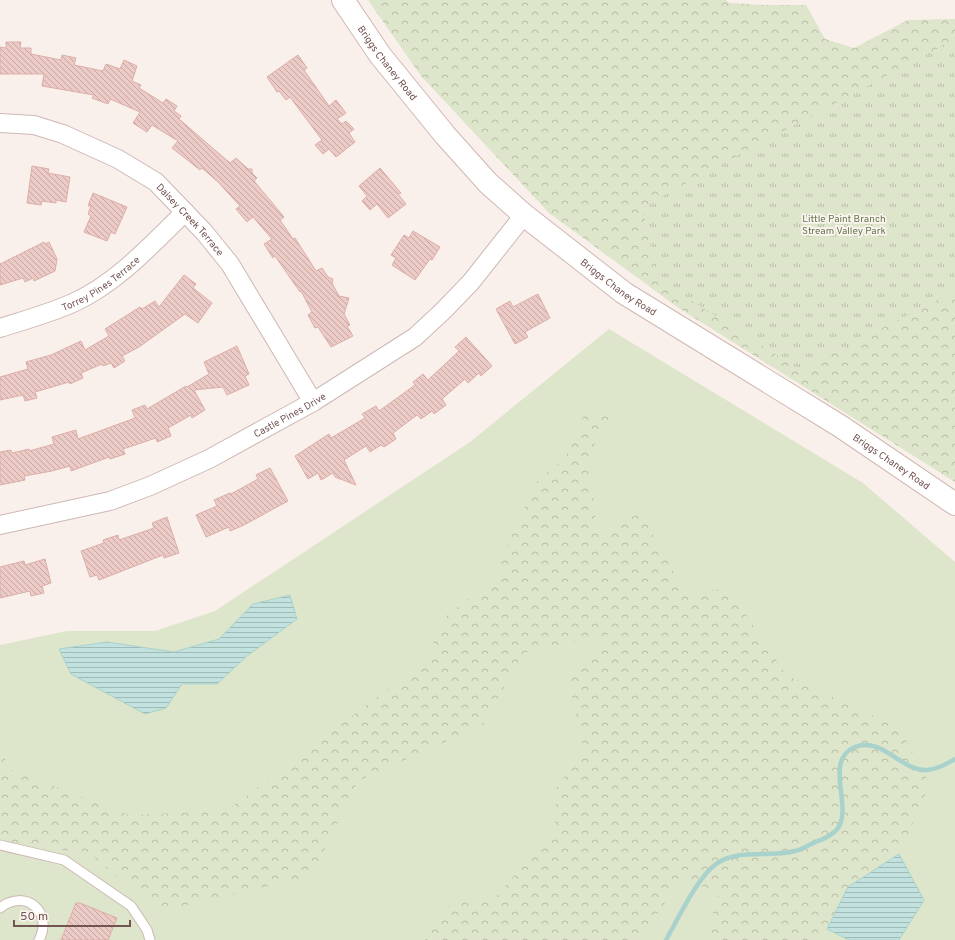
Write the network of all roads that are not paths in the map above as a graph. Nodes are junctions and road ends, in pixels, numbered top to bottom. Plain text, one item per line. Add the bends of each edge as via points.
1 (343, 0) edge
2 (0, 123) edge
3 (185, 212) junction
4 (524, 215) junction
5 (0, 328) edge
6 (313, 402) junction
7 (955, 504) edge
8 (0, 525) edge
9 (0, 845) edge
10 (0, 908) edge
11 (39, 940) edge
12 (150, 940) edge

1 - 4 main road, Briggs Chaney Road via 380,55 416,101 488,183
2 - 3 street, Daisey Creek Terrace via 34,125 91,146 156,182
3 - 5 street, Torrey Pines Terrace via 130,264 76,302
3 - 6 street, Daisey Creek Terrace via 230,264
4 - 6 street, Castle Pines Drive via 471,282 415,337
4 - 7 main road, Briggs Chaney Road via 624,293 840,426
6 - 8 street, Castle Pines Drive via 209,459 150,486 110,501
9 - 12 lane via 64,860 131,906 147,930
10 - 11 lane via 14,900 23,900 38,908 44,924

